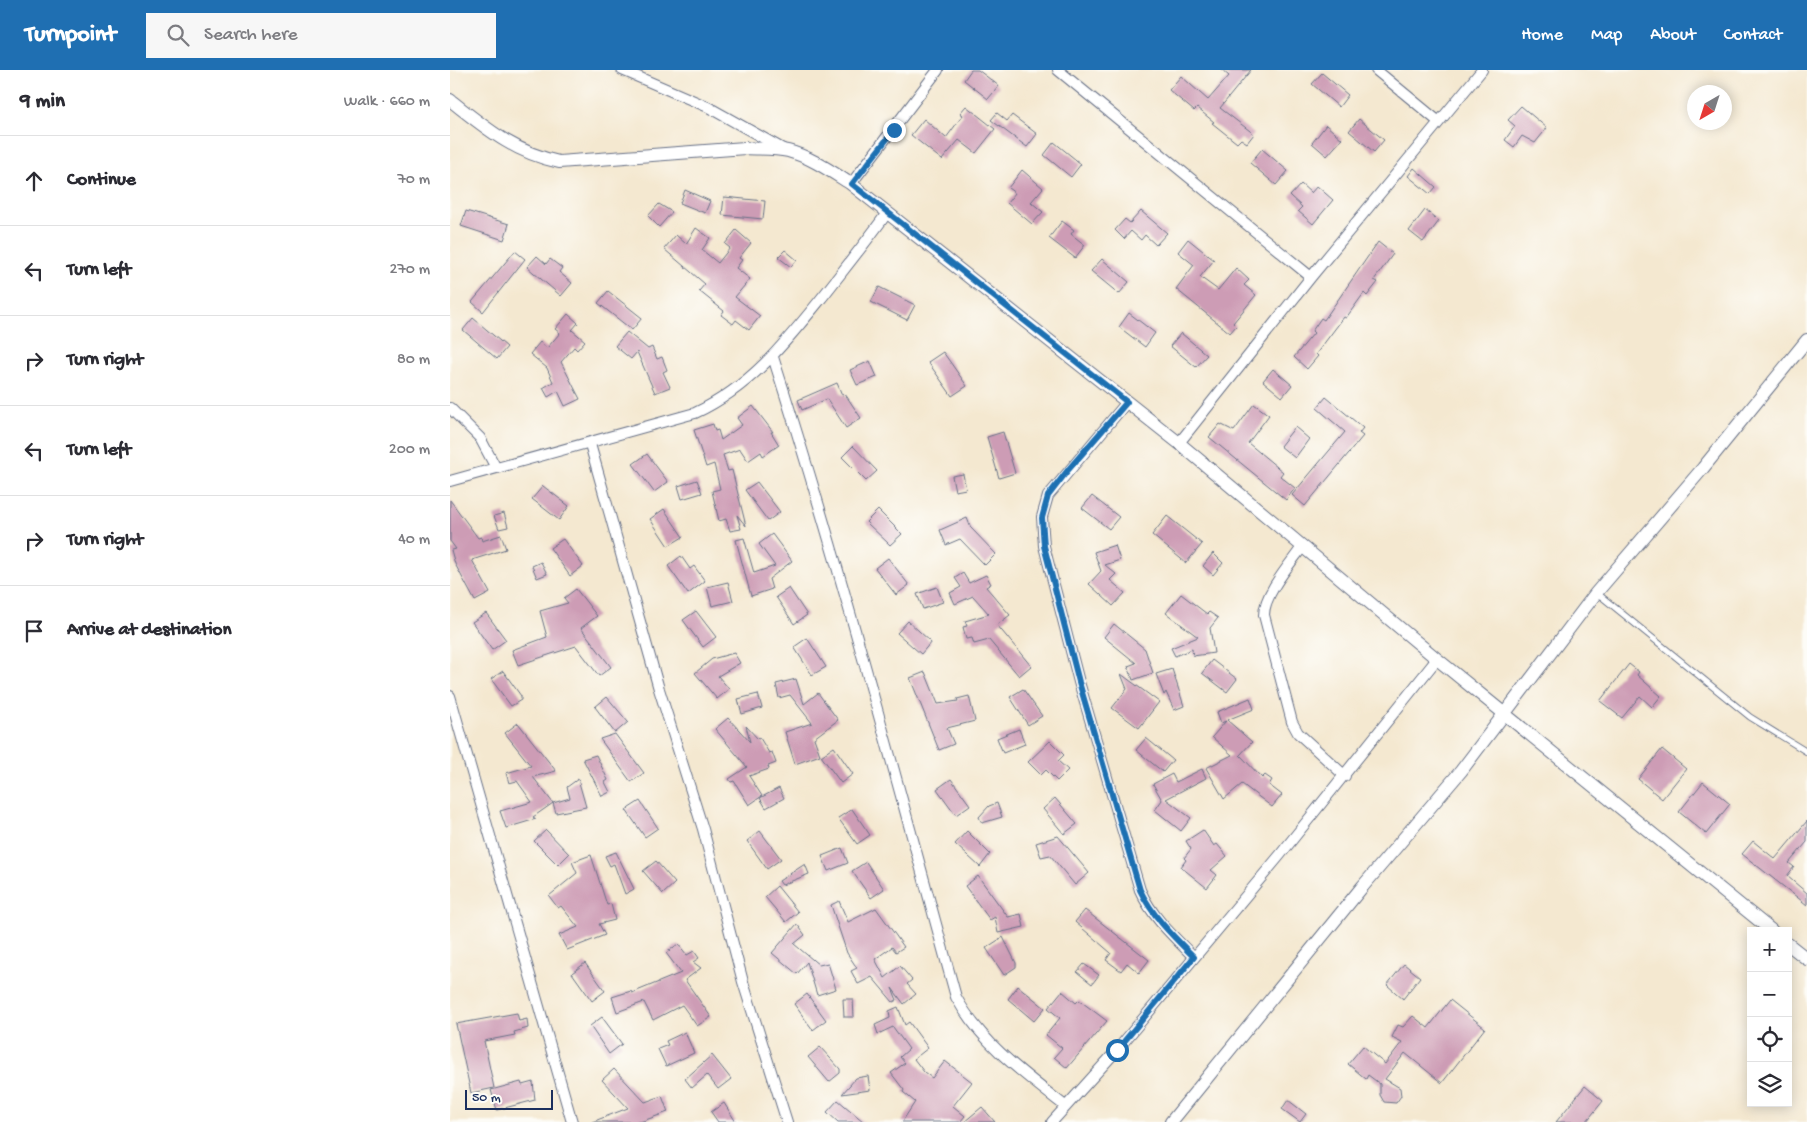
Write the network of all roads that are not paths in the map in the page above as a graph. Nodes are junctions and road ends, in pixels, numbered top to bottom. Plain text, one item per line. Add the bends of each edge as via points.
1 (622, 70) edge
2 (938, 70) edge
3 (1058, 70) edge
4 (1376, 70) edge
5 (1482, 70) edge
6 (450, 100) edge
7 (1439, 122) junction
8 (788, 152) junction
9 (852, 184) junction
10 (887, 212) junction
11 (1311, 277) junction
12 (1807, 340) edge
13 (773, 357) junction
14 (1127, 402) junction
15 (450, 408) edge
16 (1179, 443) junction
17 (590, 444) junction
18 (496, 468) junction
19 (450, 481) edge
20 (1303, 546) junction
21 (1596, 593) junction
22 (1437, 659) junction
23 (450, 696) edge
24 (1503, 712) junction
25 (1807, 752) edge
26 (1345, 776) junction
27 (1767, 927) edge
28 (1792, 947) edge
29 (1194, 957) junction
30 (1807, 959) edge
31 (1065, 1106) junction
32 (572, 1122) edge
33 (787, 1122) edge
34 (1052, 1122) edge
35 (1171, 1122) edge

1 - 8 street via 708,106
2 - 9 street
3 - 11 street
4 - 7 street
5 - 7 street
6 - 8 street via 517,149 559,162 745,148
7 - 11 street
8 - 9 street via 820,165
9 - 10 street
10 - 13 street
10 - 14 street
11 - 16 street
12 - 21 street
13 - 17 street via 743,385 717,403 695,413
13 - 31 street via 894,764 956,997 969,1020 988,1042
14 - 16 street
14 - 29 street via 1048,496 1042,518 1044,546 1079,682 1140,890 1147,906
15 - 18 street via 480,438
16 - 20 street
17 - 18 street
17 - 33 street via 659,689 703,828 743,982
18 - 19 street
20 - 22 street
20 - 26 street via 1268,597 1264,615 1292,722 1298,733
21 - 24 street
21 - 25 lane via 1750,717
22 - 24 street
22 - 26 street
23 - 32 street
24 - 27 street
24 - 35 street via 1461,771
26 - 29 street
28 - 30 street
29 - 31 street via 1117,1050
31 - 34 street

